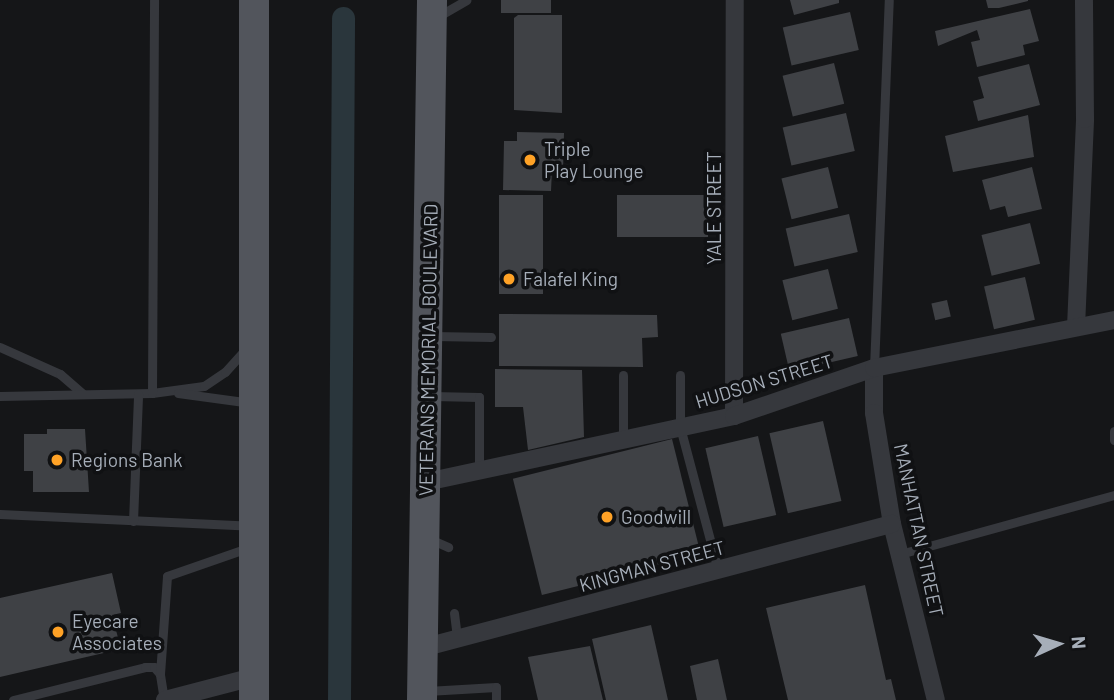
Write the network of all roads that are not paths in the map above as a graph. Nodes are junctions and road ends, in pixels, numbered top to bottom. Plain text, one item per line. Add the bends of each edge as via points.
1 (155, 0) edge
2 (466, 0) edge
3 (736, 0) edge
4 (889, 0) edge
5 (1084, 0) edge
6 (257, 5) edge
7 (426, 7) edge
8 (1114, 320) edge
9 (1076, 327) junction
10 (428, 336) junction
11 (491, 337) dead end
12 (254, 339) junction
13 (0, 347) edge
14 (874, 368) junction
15 (623, 375) dead end
16 (680, 375) dead end
17 (177, 392) junction
18 (152, 393) junction
19 (83, 394) junction
20 (138, 394) junction
21 (0, 396) edge
22 (427, 396) junction
23 (252, 403) junction
24 (734, 416) junction
25 (680, 427) junction
26 (1114, 431) edge
27 (623, 439) junction
28 (1114, 440) edge
29 (479, 470) junction
30 (426, 482) junction
31 (1114, 495) edge
32 (0, 514) edge
33 (132, 521) junction
34 (892, 524) junction
35 (253, 536) junction
36 (900, 554) junction
37 (718, 570) junction
38 (454, 613) dead end
39 (457, 639) junction
40 (422, 648) junction
41 (160, 674) junction
42 (253, 689) edge
43 (422, 696) edge
44 (13, 700) edge
45 (165, 700) edge
46 (496, 700) edge
47 (936, 700) edge

1 - 18 lane
2 - 7 lane
3 - 24 street, YALE STREET
4 - 14 lane
5 - 9 street via 1085,119
6 - 12 main road
7 - 10 main road, VETERANS MEMORIAL BOULEVARD
8 - 9 street, HUDSON STREET
9 - 14 street, HUDSON STREET
10 - 11 lane
10 - 22 main road, VETERANS MEMORIAL BOULEVARD
12 - 17 lane via 225,372 204,386
12 - 23 main road
13 - 19 lane via 60,374
14 - 24 street, HUDSON STREET
14 - 34 street, MANHATTAN STREET via 874,413
15 - 27 lane
16 - 25 lane
17 - 18 lane
17 - 23 lane
18 - 20 lane
19 - 20 lane
19 - 21 lane
20 - 33 lane
22 - 29 lane via 479,397
22 - 30 main road, VETERANS MEMORIAL BOULEVARD
23 - 35 main road
24 - 25 street, HUDSON STREET
25 - 27 street, HUDSON STREET
25 - 37 lane
26 - 28 lane
27 - 29 street, HUDSON STREET
29 - 30 street, HUDSON STREET
30 - 40 main road, VETERANS MEMORIAL BOULEVARD via 436,542
31 - 36 lane
32 - 33 lane
33 - 35 lane
34 - 36 street, MANHATTAN STREET
34 - 37 street, KINGMAN STREET
35 - 41 lane via 167,576
35 - 42 main road
36 - 47 street, MANHATTAN STREET
37 - 39 street, KINGMAN STREET
38 - 39 lane
39 - 40 street, KINGMAN STREET
40 - 43 main road, VETERANS MEMORIAL BOULEVARD
41 - 44 lane via 145,667
41 - 45 lane
42 - 45 street
43 - 46 lane via 496,687

